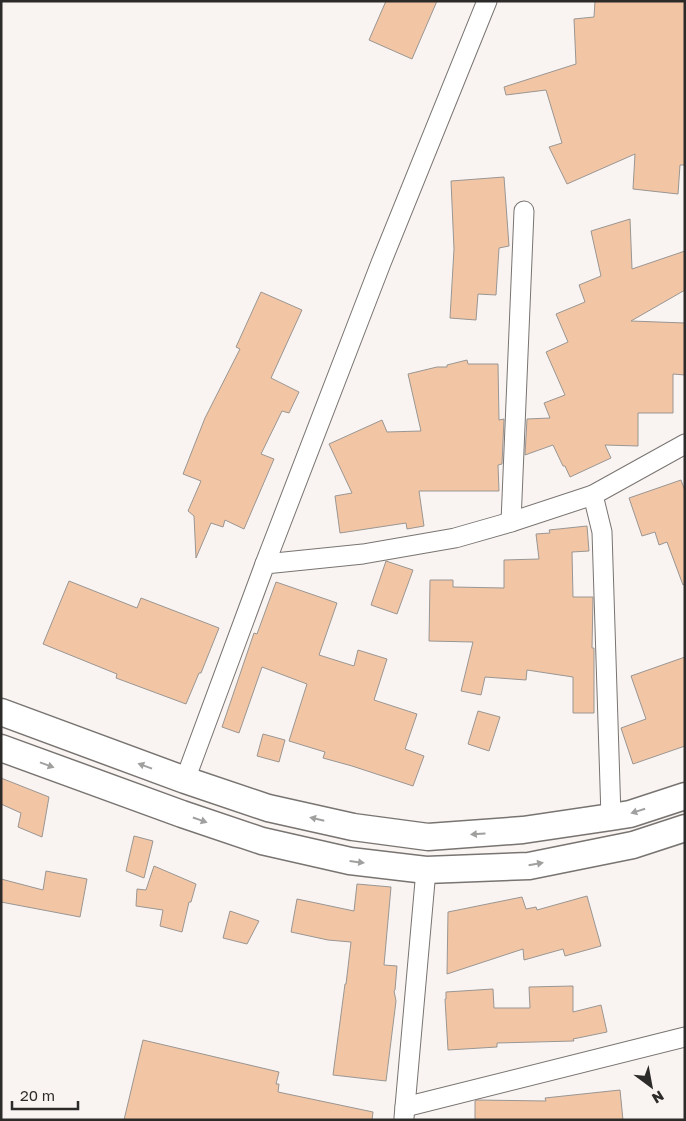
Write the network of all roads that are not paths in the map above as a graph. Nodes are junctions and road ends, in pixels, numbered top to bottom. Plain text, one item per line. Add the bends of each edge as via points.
1 (486, 1) edge
2 (524, 211) dead end
3 (685, 444) edge
4 (593, 495) junction
5 (511, 522) junction
6 (265, 564) junction
7 (1, 712) edge
8 (1, 748) edge
9 (184, 780) junction
10 (685, 796) edge
11 (611, 817) junction
12 (685, 828) edge
13 (426, 870) junction
14 (685, 1036) edge
15 (405, 1114) edge

1 - 6 street
2 - 5 street
3 - 4 street
4 - 5 street
4 - 11 street via 602,532
5 - 6 street via 455,538 363,554
6 - 9 street
9 -> 7 main road
8 -> 13 main road via 262,840 350,861
11 -> 9 main road via 523,830 428,837 353,827 268,808
10 -> 11 main road
13 -> 12 main road via 529,866 633,845
13 - 15 street
14 - 15 street

